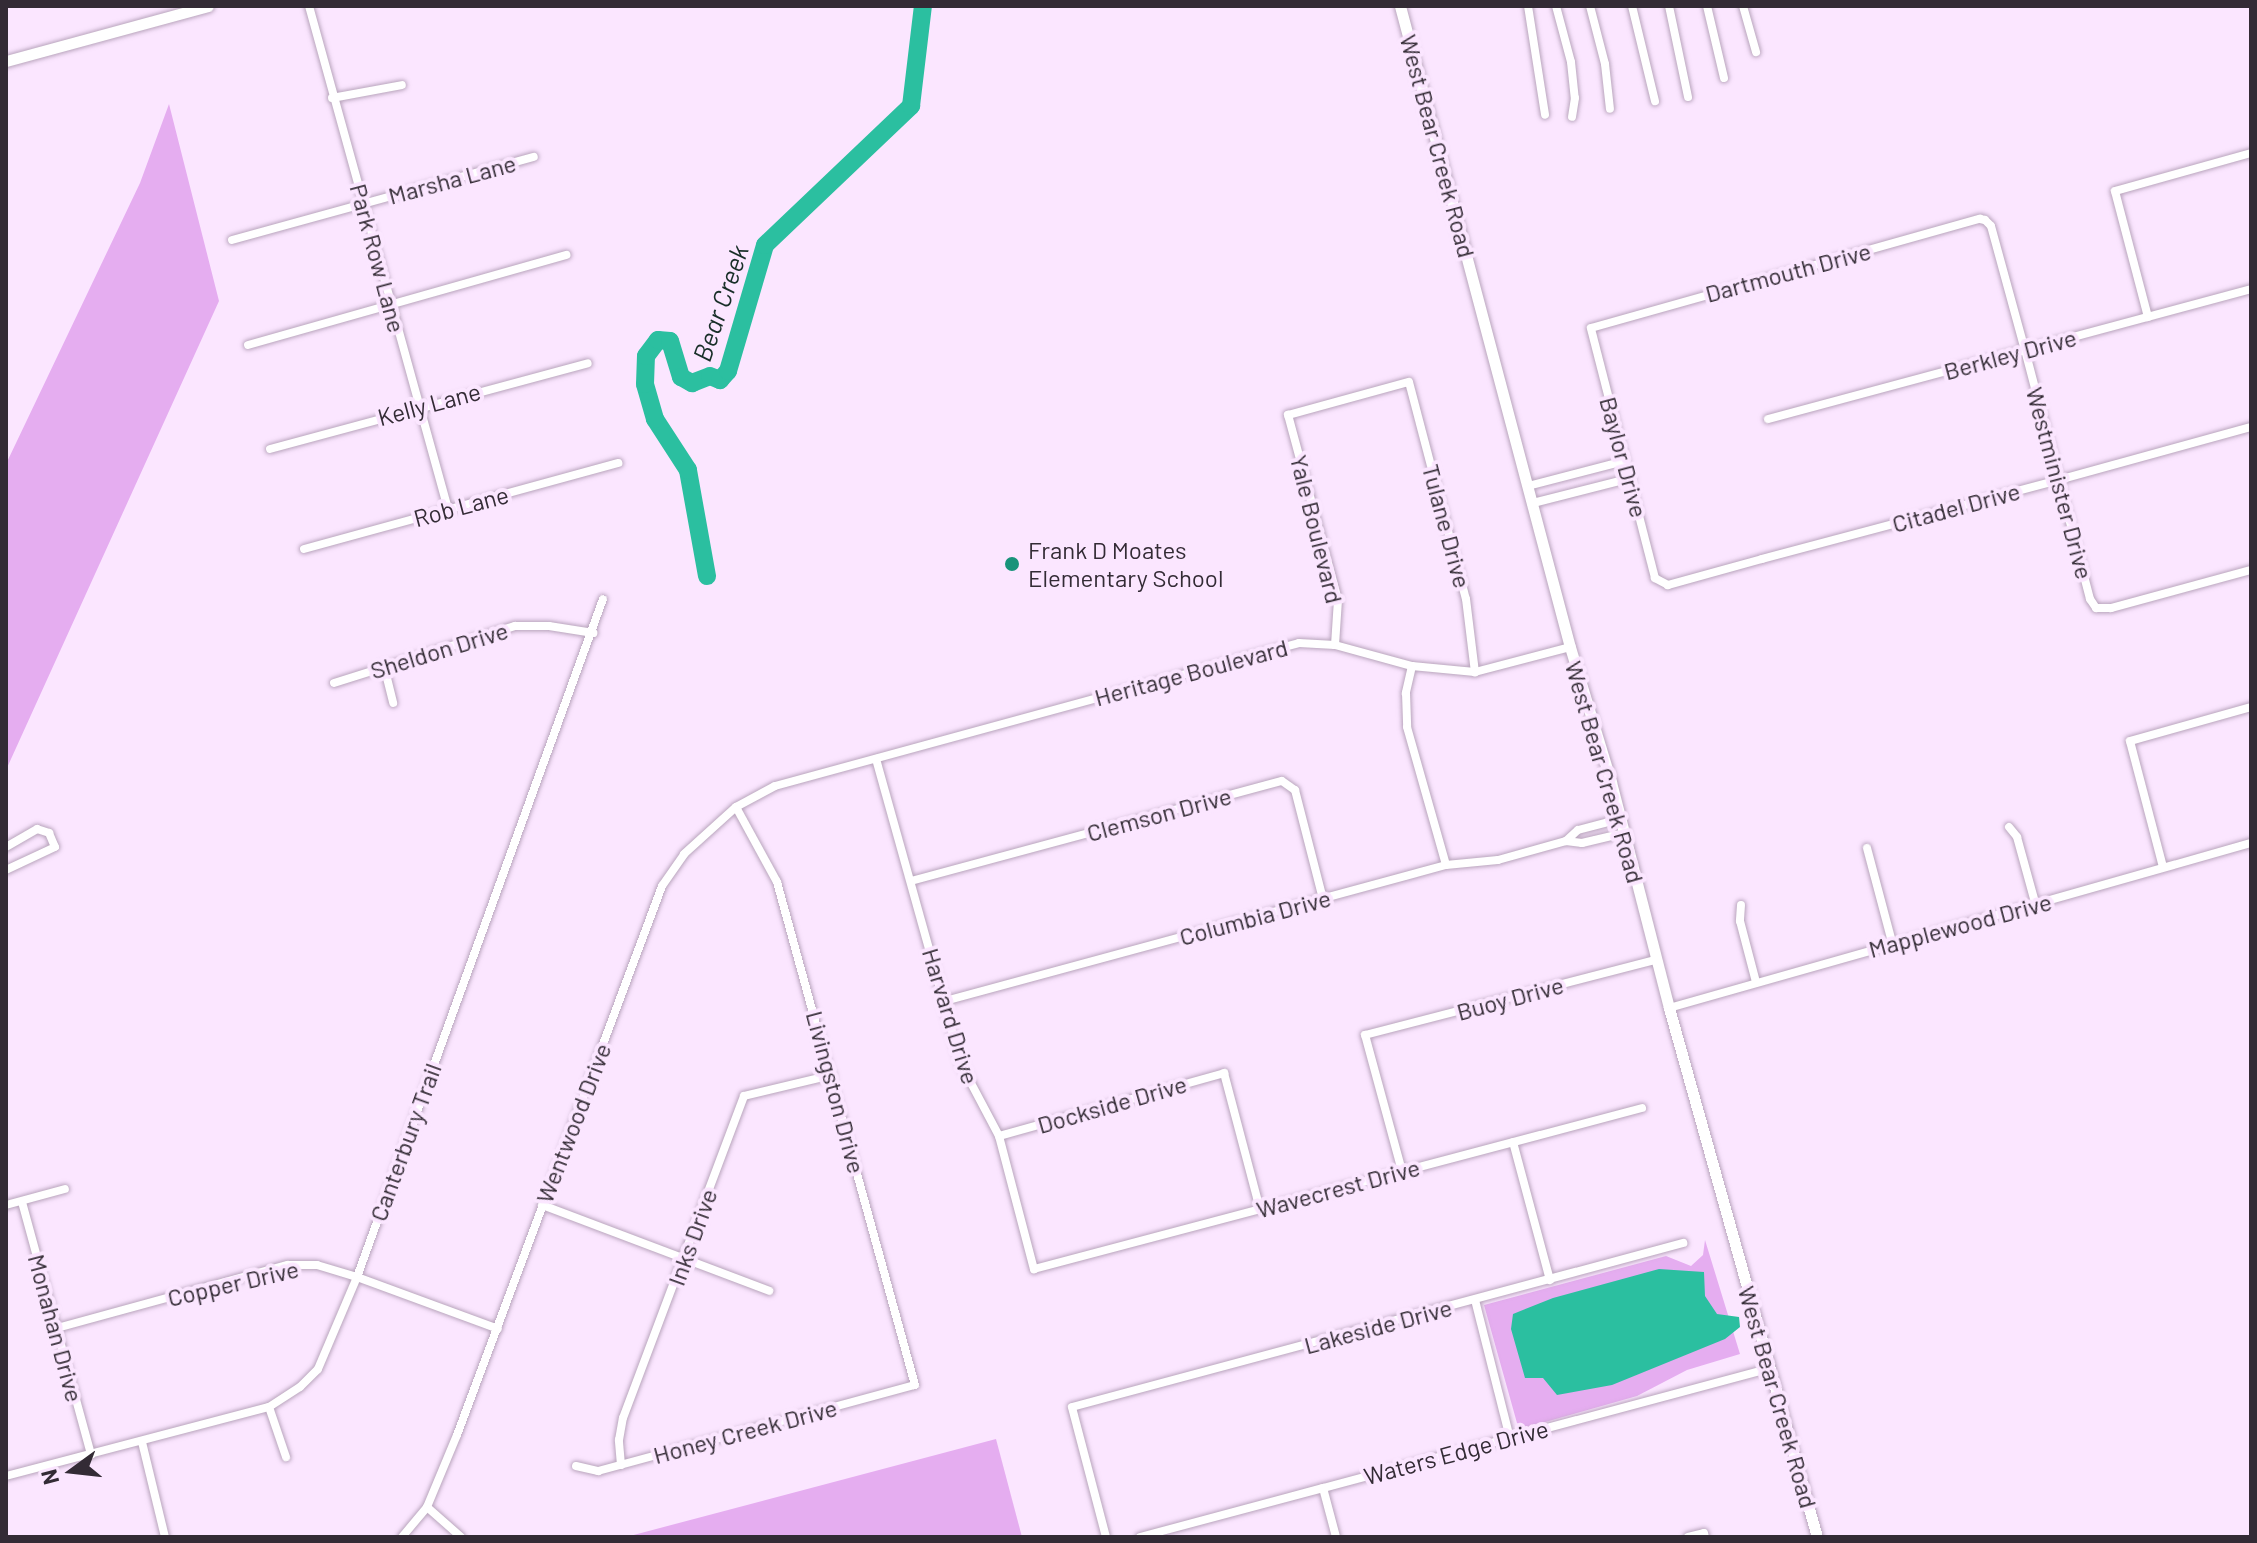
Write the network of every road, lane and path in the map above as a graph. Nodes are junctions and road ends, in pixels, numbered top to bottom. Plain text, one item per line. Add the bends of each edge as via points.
1 (205, 6) edge
2 (309, 6) edge
3 (1400, 6) edge
4 (1528, 6) edge
5 (1556, 6) edge
6 (1590, 6) edge
7 (1632, 6) edge
8 (1669, 6) edge
9 (1707, 6) edge
10 (1743, 6) edge
11 (189, 8) edge
12 (1756, 52) dead end
13 (6, 61) edge
14 (1724, 78) dead end
15 (402, 85) dead end
16 (1688, 97) dead end
17 (332, 98) junction
18 (1655, 101) dead end
19 (1610, 109) dead end
20 (1545, 115) dead end
21 (1572, 117) dead end
22 (2251, 153) edge
23 (534, 157) dead end
24 (363, 203) junction
25 (1985, 220) joint
26 (232, 240) dead end
27 (567, 255) dead end
28 (2251, 289) edge
29 (391, 306) junction
30 (2148, 317) junction
31 (1591, 328) joint
32 (248, 345) dead end
33 (2025, 350) junction
34 (588, 363) dead end
35 (1409, 382) joint
36 (418, 406) junction
37 (1768, 419) dead end
38 (2251, 427) edge
39 (270, 449) dead end
40 (1625, 461) junction
41 (618, 463) dead end
42 (1631, 478) junction
43 (2059, 480) junction
44 (1528, 486) junction
45 (1533, 503) junction
46 (448, 509) junction
47 (304, 549) dead end
48 (2251, 570) edge
49 (1660, 584) joint
50 (603, 599) dead end
51 (593, 633) junction
52 (1335, 645) junction
53 (1570, 647) junction
54 (384, 666) junction
55 (1412, 666) junction
56 (1475, 672) junction
57 (334, 683) dead end
58 (393, 703) dead end
59 (2251, 707) edge
60 (876, 759) junction
61 (817, 774) joint
62 (736, 807) junction
63 (1620, 819) junction
64 (2009, 827) dead end
65 (1624, 833) junction
66 (1566, 841) junction
67 (2251, 843) edge
68 (6, 847) edge
69 (1867, 848) dead end
70 (1446, 865) junction
71 (2163, 867) junction
72 (6, 870) edge
73 (911, 881) junction
74 (1323, 899) junction
75 (1741, 905) dead end
76 (2036, 906) junction
77 (1892, 942) junction
78 (1656, 960) junction
79 (1756, 982) junction
80 (945, 1001) junction
81 (1669, 1008) junction
82 (832, 1075) junction
83 (1642, 1108) dead end
84 (999, 1136) junction
85 (1513, 1142) junction
86 (1402, 1171) junction
87 (65, 1189) dead end
88 (22, 1202) junction
89 (6, 1205) edge
90 (542, 1205) junction
91 (1260, 1209) junction
92 (1683, 1243) dead end
93 (684, 1260) junction
94 (1034, 1269) joint
95 (357, 1277) junction
96 (1550, 1280) junction
97 (769, 1291) dead end
98 (1475, 1300) junction
99 (57, 1328) junction
100 (498, 1329) junction
101 (1771, 1368) junction
102 (915, 1385) joint
103 (269, 1407) junction
104 (1510, 1438) junction
105 (142, 1442) junction
106 (91, 1455) junction
107 (286, 1457) dead end
108 (621, 1465) junction
109 (576, 1466) dead end
110 (6, 1476) edge
111 (1323, 1488) junction
112 (427, 1507) junction
113 (1705, 1535) edge
114 (165, 1537) edge
115 (402, 1537) edge
116 (461, 1537) edge
117 (1106, 1537) edge
118 (1140, 1537) edge
119 (1336, 1537) edge
120 (1688, 1537) edge
121 (1817, 1537) edge

1 - 11 main road
2 - 17 street, Park Row Lane
3 - 44 main road, West Bear Creek Road
4 - 20 street
5 - 21 street via 1571,62
6 - 19 street
7 - 18 street
8 - 16 street
9 - 14 street
10 - 12 street
11 - 13 main road
15 - 17 street
17 - 24 street, Park Row Lane
22 - 30 street via 2115,191
23 - 24 street, Marsha Lane
24 - 26 street, Marsha Lane
24 - 29 street, Park Row Lane
25 - 31 street, Dartmouth Drive
25 - 33 street, Westminister Drive
27 - 29 street
28 - 30 street, Berkley Drive
29 - 32 street
29 - 36 street, Park Row Lane
30 - 33 street, Berkley Drive
31 - 40 street, Baylor Drive
33 - 37 street, Berkley Drive
33 - 43 street, Westminister Drive
34 - 36 street, Kelly Lane
35 - 52 street, Yale Boulevard via 1288,415 1338,600
35 - 56 street, Tulane Drive via 1466,599
36 - 39 street, Kelly Lane
36 - 46 street, Park Row Lane
38 - 43 street, Citadel Drive
40 - 42 street, Baylor Drive
40 - 44 street
41 - 46 street, Rob Lane
42 - 45 street
42 - 49 street, Baylor Drive
43 - 48 street, Westminister Drive via 2096,608
43 - 49 street, Citadel Drive
44 - 45 main road, West Bear Creek Road
45 - 53 main road, West Bear Creek Road
46 - 47 street, Rob Lane
50 - 51 street, Canterbury Trail
51 - 54 street, Sheldon Drive via 515,626
51 - 95 street, Canterbury Trail
52 - 55 street, Heritage Boulevard
52 - 60 street, Heritage Boulevard via 1299,643
53 - 56 street, Heritage Boulevard
53 - 63 main road, West Bear Creek Road
54 - 57 street, Sheldon Drive
54 - 58 street
55 - 56 street, Heritage Boulevard
55 - 70 street via 1407,727
59 - 71 street via 2130,741
60 - 61 street, Heritage Boulevard
60 - 73 street, Harvard Drive
61 - 62 street, Wentwood Drive via 775,786
62 - 82 street, Livingston Drive via 777,882
62 - 90 street, Wentwood Drive via 684,854 662,886
63 - 65 main road, West Bear Creek Road
63 - 66 street, Columbia Drive via 1578,830
64 - 76 street via 2017,837
65 - 66 street, Columbia Drive via 1582,843
65 - 78 main road, West Bear Creek Road
66 - 70 street, Columbia Drive via 1498,860
67 - 71 street, Mapplewood Drive
68 - 72 street via 37,829 49,833 55,847
69 - 77 street
70 - 74 street, Columbia Drive
71 - 76 street, Mapplewood Drive
73 - 74 street, Clemson Drive via 1282,781 1295,790
73 - 80 street, Harvard Drive
74 - 80 street, Columbia Drive
75 - 79 street via 1740,921
76 - 77 street, Mapplewood Drive
77 - 79 street, Mapplewood Drive
78 - 81 main road, West Bear Creek Road
78 - 86 street, Buoy Drive via 1365,1035
79 - 81 street, Mapplewood Drive
80 - 84 street, Harvard Drive via 962,1066
81 - 101 main road, West Bear Creek Road
82 - 93 street, Inks Drive via 744,1096
82 - 102 street, Livingston Drive
83 - 85 street, Wavecrest Drive
84 - 91 street, Dockside Drive via 1224,1073
84 - 94 street, Harvard Drive
85 - 86 street, Wavecrest Drive
85 - 96 street
86 - 91 street, Wavecrest Drive
87 - 88 street
88 - 89 street
88 - 99 street, Monahan Drive
90 - 93 street
90 - 100 street, Wentwood Drive
91 - 94 street, Wavecrest Drive
92 - 96 street, Lakeside Drive
93 - 97 street
93 - 108 street, Inks Drive via 623,1418
95 - 99 street, Copper Drive via 317,1265 288,1265
95 - 100 street, Copper Drive
95 - 103 street, Canterbury Trail via 318,1369
96 - 98 street, Lakeside Drive
98 - 104 street
98 - 117 street, Lakeside Drive via 1072,1407
99 - 106 street, Monahan Drive
100 - 112 street, Wentwood Drive
101 - 104 street, Waters Edge Drive
101 - 121 main road, West Bear Creek Road
102 - 108 street, Honey Creek Drive
103 - 105 street, Canterbury Trail
103 - 107 street
104 - 111 street, Waters Edge Drive
105 - 106 street, Canterbury Trail
105 - 114 street
106 - 110 street, Canterbury Trail
108 - 109 street, Honey Creek Drive via 598,1471
111 - 118 street, Waters Edge Drive
111 - 119 street
112 - 115 street, Wentwood Drive
112 - 116 street
113 - 120 street

